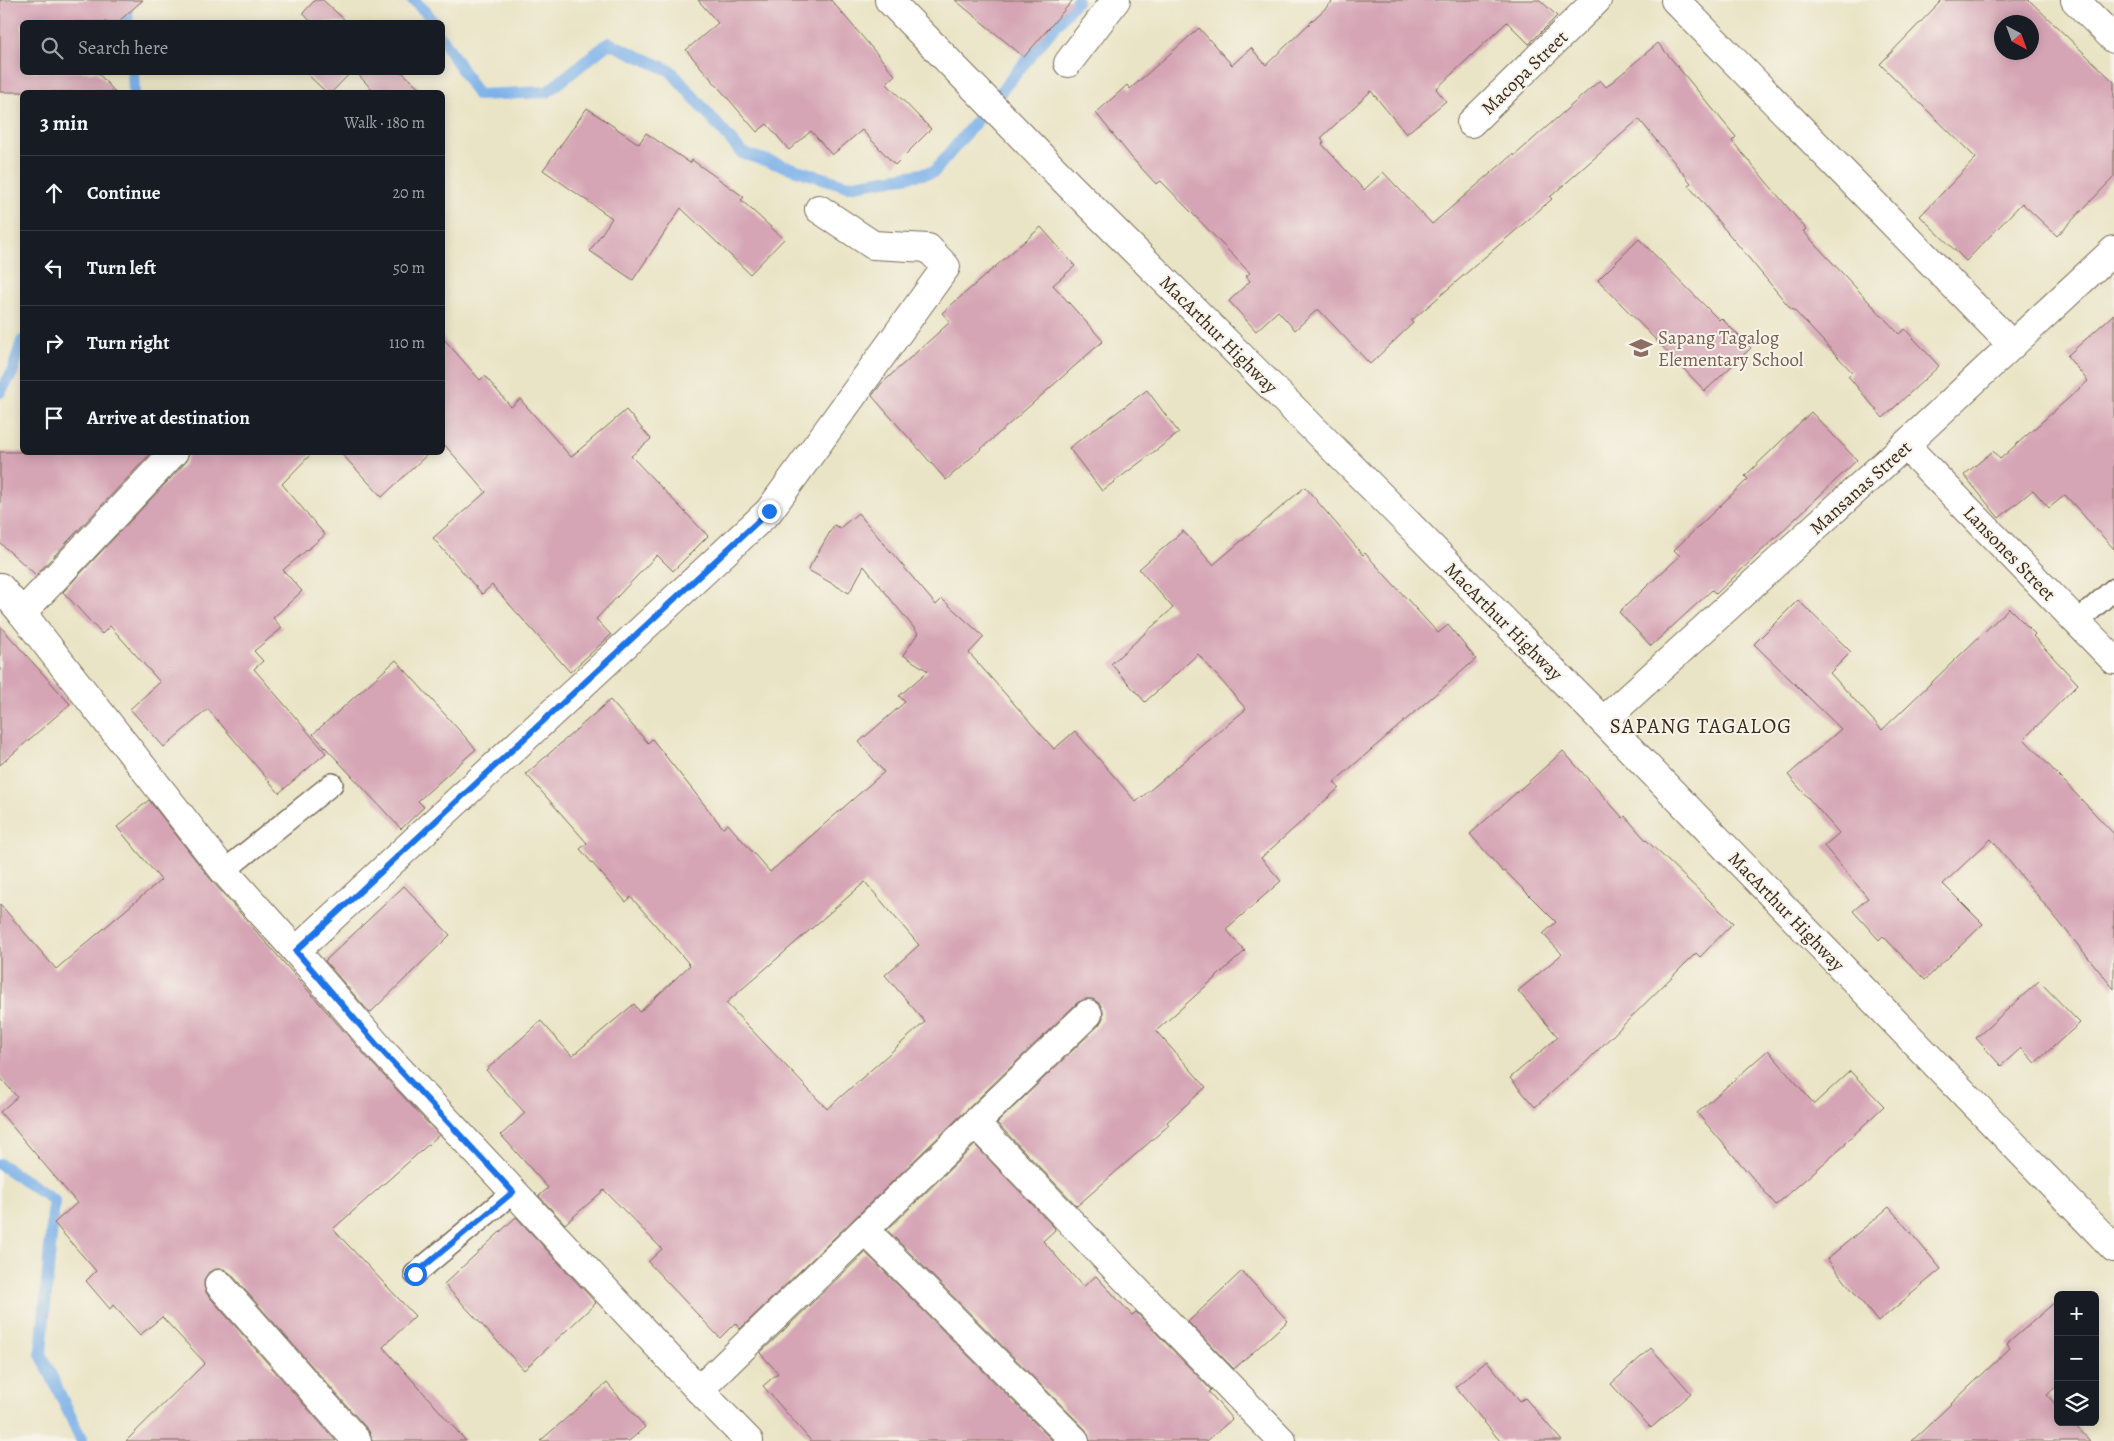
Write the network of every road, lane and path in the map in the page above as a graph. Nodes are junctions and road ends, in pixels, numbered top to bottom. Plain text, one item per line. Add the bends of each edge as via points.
1 (889, 0) edge
2 (1116, 0) edge
3 (1597, 0) edge
4 (1675, 0) edge
5 (2075, 0) edge
6 (2114, 39) edge
7 (1068, 63) dead end
8 (1471, 123) dead end
9 (819, 209) dead end
10 (2114, 250) edge
11 (2012, 345) junction
12 (1905, 445) junction
13 (171, 455) edge
14 (0, 587) edge
15 (2114, 589) edge
16 (22, 612) junction
17 (2077, 622) junction
18 (2114, 660) edge
19 (1603, 721) junction
20 (332, 784) dead end
21 (224, 871) junction
22 (296, 951) junction
23 (1088, 1014) dead end
24 (976, 1124) junction
25 (513, 1192) junction
26 (865, 1230) junction
27 (2114, 1248) edge
28 (415, 1274) dead end
29 (219, 1284) dead end
30 (699, 1390) junction
31 (356, 1441) edge
32 (749, 1441) edge
33 (1075, 1441) edge
34 (1282, 1441) edge

1 - 19 main road, MacArthur Highway
2 - 7 main road
3 - 8 main road, Macopa Street
4 - 11 main road
5 - 6 main road
9 - 22 main road via 873,245 928,248 946,267 769,511
10 - 11 main road, Mansanas Street
11 - 12 main road, Mansanas Street
12 - 17 main road, Lansones Street
12 - 19 main road, Mansanas Street
13 - 16 main road
14 - 16 main road
15 - 17 lane
16 - 21 main road
17 - 18 main road, Lansones Street
19 - 27 main road, MacArthur Highway
20 - 21 lane
21 - 22 main road
22 - 25 main road via 383,1052
23 - 24 main road
24 - 26 main road
24 - 34 main road
25 - 28 lane
25 - 30 main road
26 - 30 main road
26 - 33 main road
29 - 31 main road
30 - 32 main road

